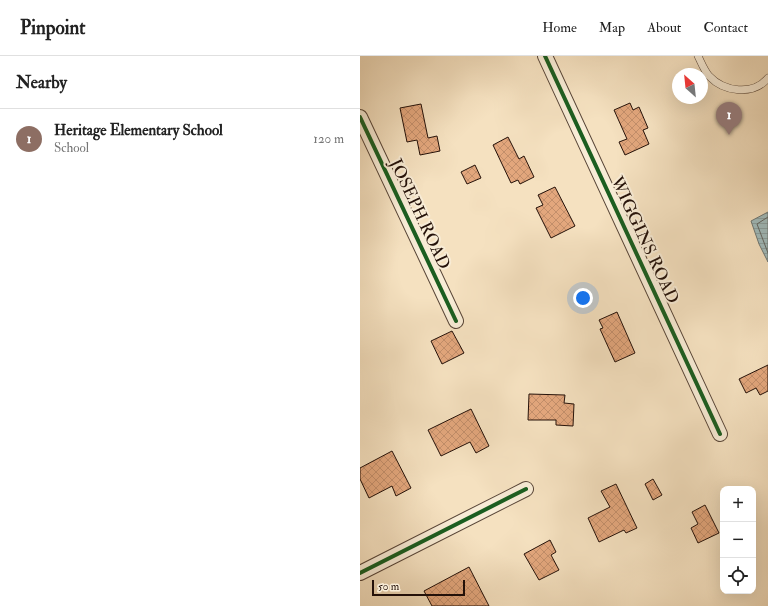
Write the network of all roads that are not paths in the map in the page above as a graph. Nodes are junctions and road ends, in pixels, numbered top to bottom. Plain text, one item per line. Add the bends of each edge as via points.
1 (545, 56) edge
2 (698, 56) edge
3 (768, 78) edge
4 (360, 117) edge
5 (456, 321) dead end
6 (720, 434) dead end
7 (526, 489) dead end
8 (360, 573) edge

1 - 6 street, WIGGINS ROAD
2 - 3 lane via 707,74 729,89 755,87
4 - 5 street, JOSEPH ROAD
7 - 8 street

